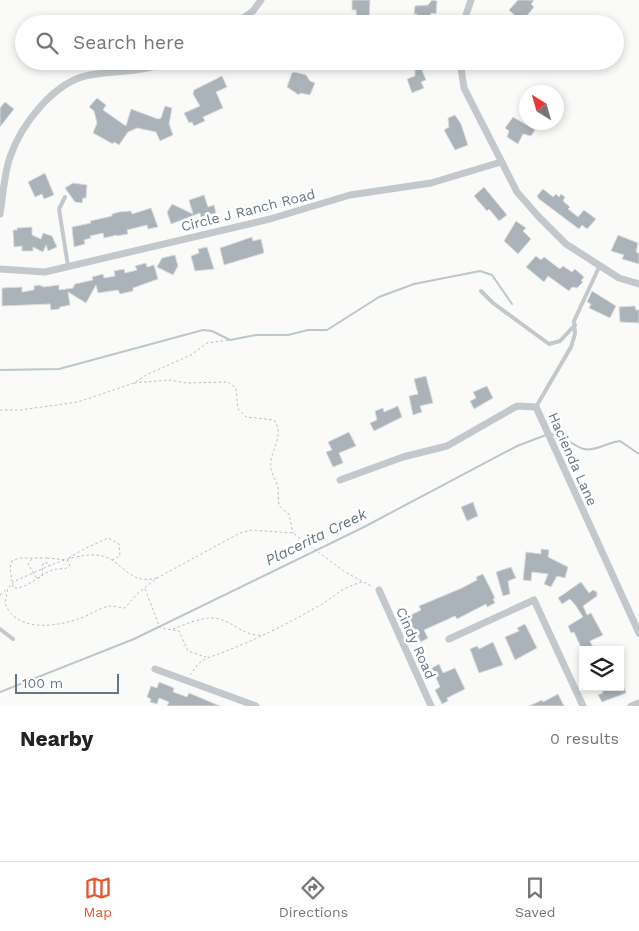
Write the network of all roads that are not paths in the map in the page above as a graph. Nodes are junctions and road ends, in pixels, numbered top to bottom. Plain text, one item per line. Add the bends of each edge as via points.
1 (261, 0) edge
2 (471, 0) edge
3 (248, 15) edge
4 (466, 15) edge
5 (135, 70) edge
6 (461, 70) edge
7 (501, 162) junction
8 (65, 197) dead end
9 (0, 214) edge
10 (600, 265) junction
11 (68, 266) junction
12 (0, 269) edge
13 (639, 284) edge
14 (481, 291) dead end
15 (575, 325) junction
16 (536, 407) junction
17 (340, 480) dead end
18 (379, 590) road end
19 (0, 629) edge
20 (639, 633) edge
21 (13, 639) dead end
22 (449, 639) dead end
23 (155, 669) dead end
24 (639, 703) edge
25 (256, 706) edge
26 (430, 706) edge
27 (584, 706) edge
28 (631, 706) edge

1 - 3 street
2 - 4 street
5 - 9 street via 87,75 57,90 31,117 9,158
6 - 7 street via 464,88
7 - 10 street via 517,192 538,216 566,244
7 - 11 street, Circle J Ranch Road via 431,183 350,195 270,219
8 - 11 lane via 59,209
10 - 13 street via 619,278
10 - 15 lane
11 - 12 street, Circle J Ranch Road via 45,272
14 - 15 lane via 549,344 560,341
15 - 16 lane via 571,347
16 - 17 street, Hacienda Lane via 517,406 454,444 403,457
16 - 20 street, Hacienda Lane
18 - 26 street, Cindy Road
19 - 21 lane
22 - 27 street via 534,600
23 - 25 street
24 - 28 street

